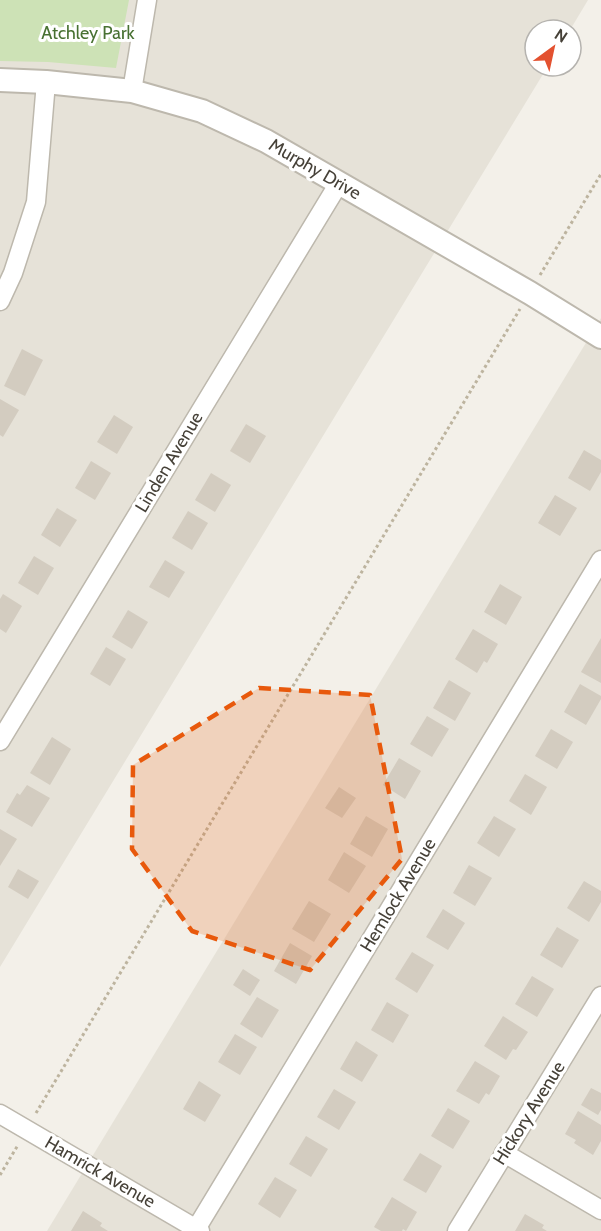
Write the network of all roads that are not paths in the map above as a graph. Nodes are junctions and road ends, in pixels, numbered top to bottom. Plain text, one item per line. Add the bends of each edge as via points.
1 (147, 0) edge
2 (0, 80) edge
3 (46, 82) junction
4 (132, 91) junction
5 (339, 183) junction
6 (0, 301) edge
7 (601, 337) edge
8 (601, 560) edge
9 (0, 741) edge
10 (601, 996) edge
11 (0, 1114) edge
12 (504, 1153) junction
13 (601, 1210) edge
14 (198, 1230) edge
15 (457, 1231) edge

1 - 4 street
2 - 3 street, Murphy Drive
3 - 4 street, Murphy Drive
3 - 6 street via 36,202
4 - 5 street, Murphy Drive via 202,111 266,141
5 - 7 street, Murphy Drive
5 - 9 street, Linden Avenue
8 - 14 street, Hemlock Avenue
10 - 12 street, Hickory Avenue
11 - 14 street, Hamrick Avenue
12 - 13 street
12 - 15 street, Hickory Avenue

